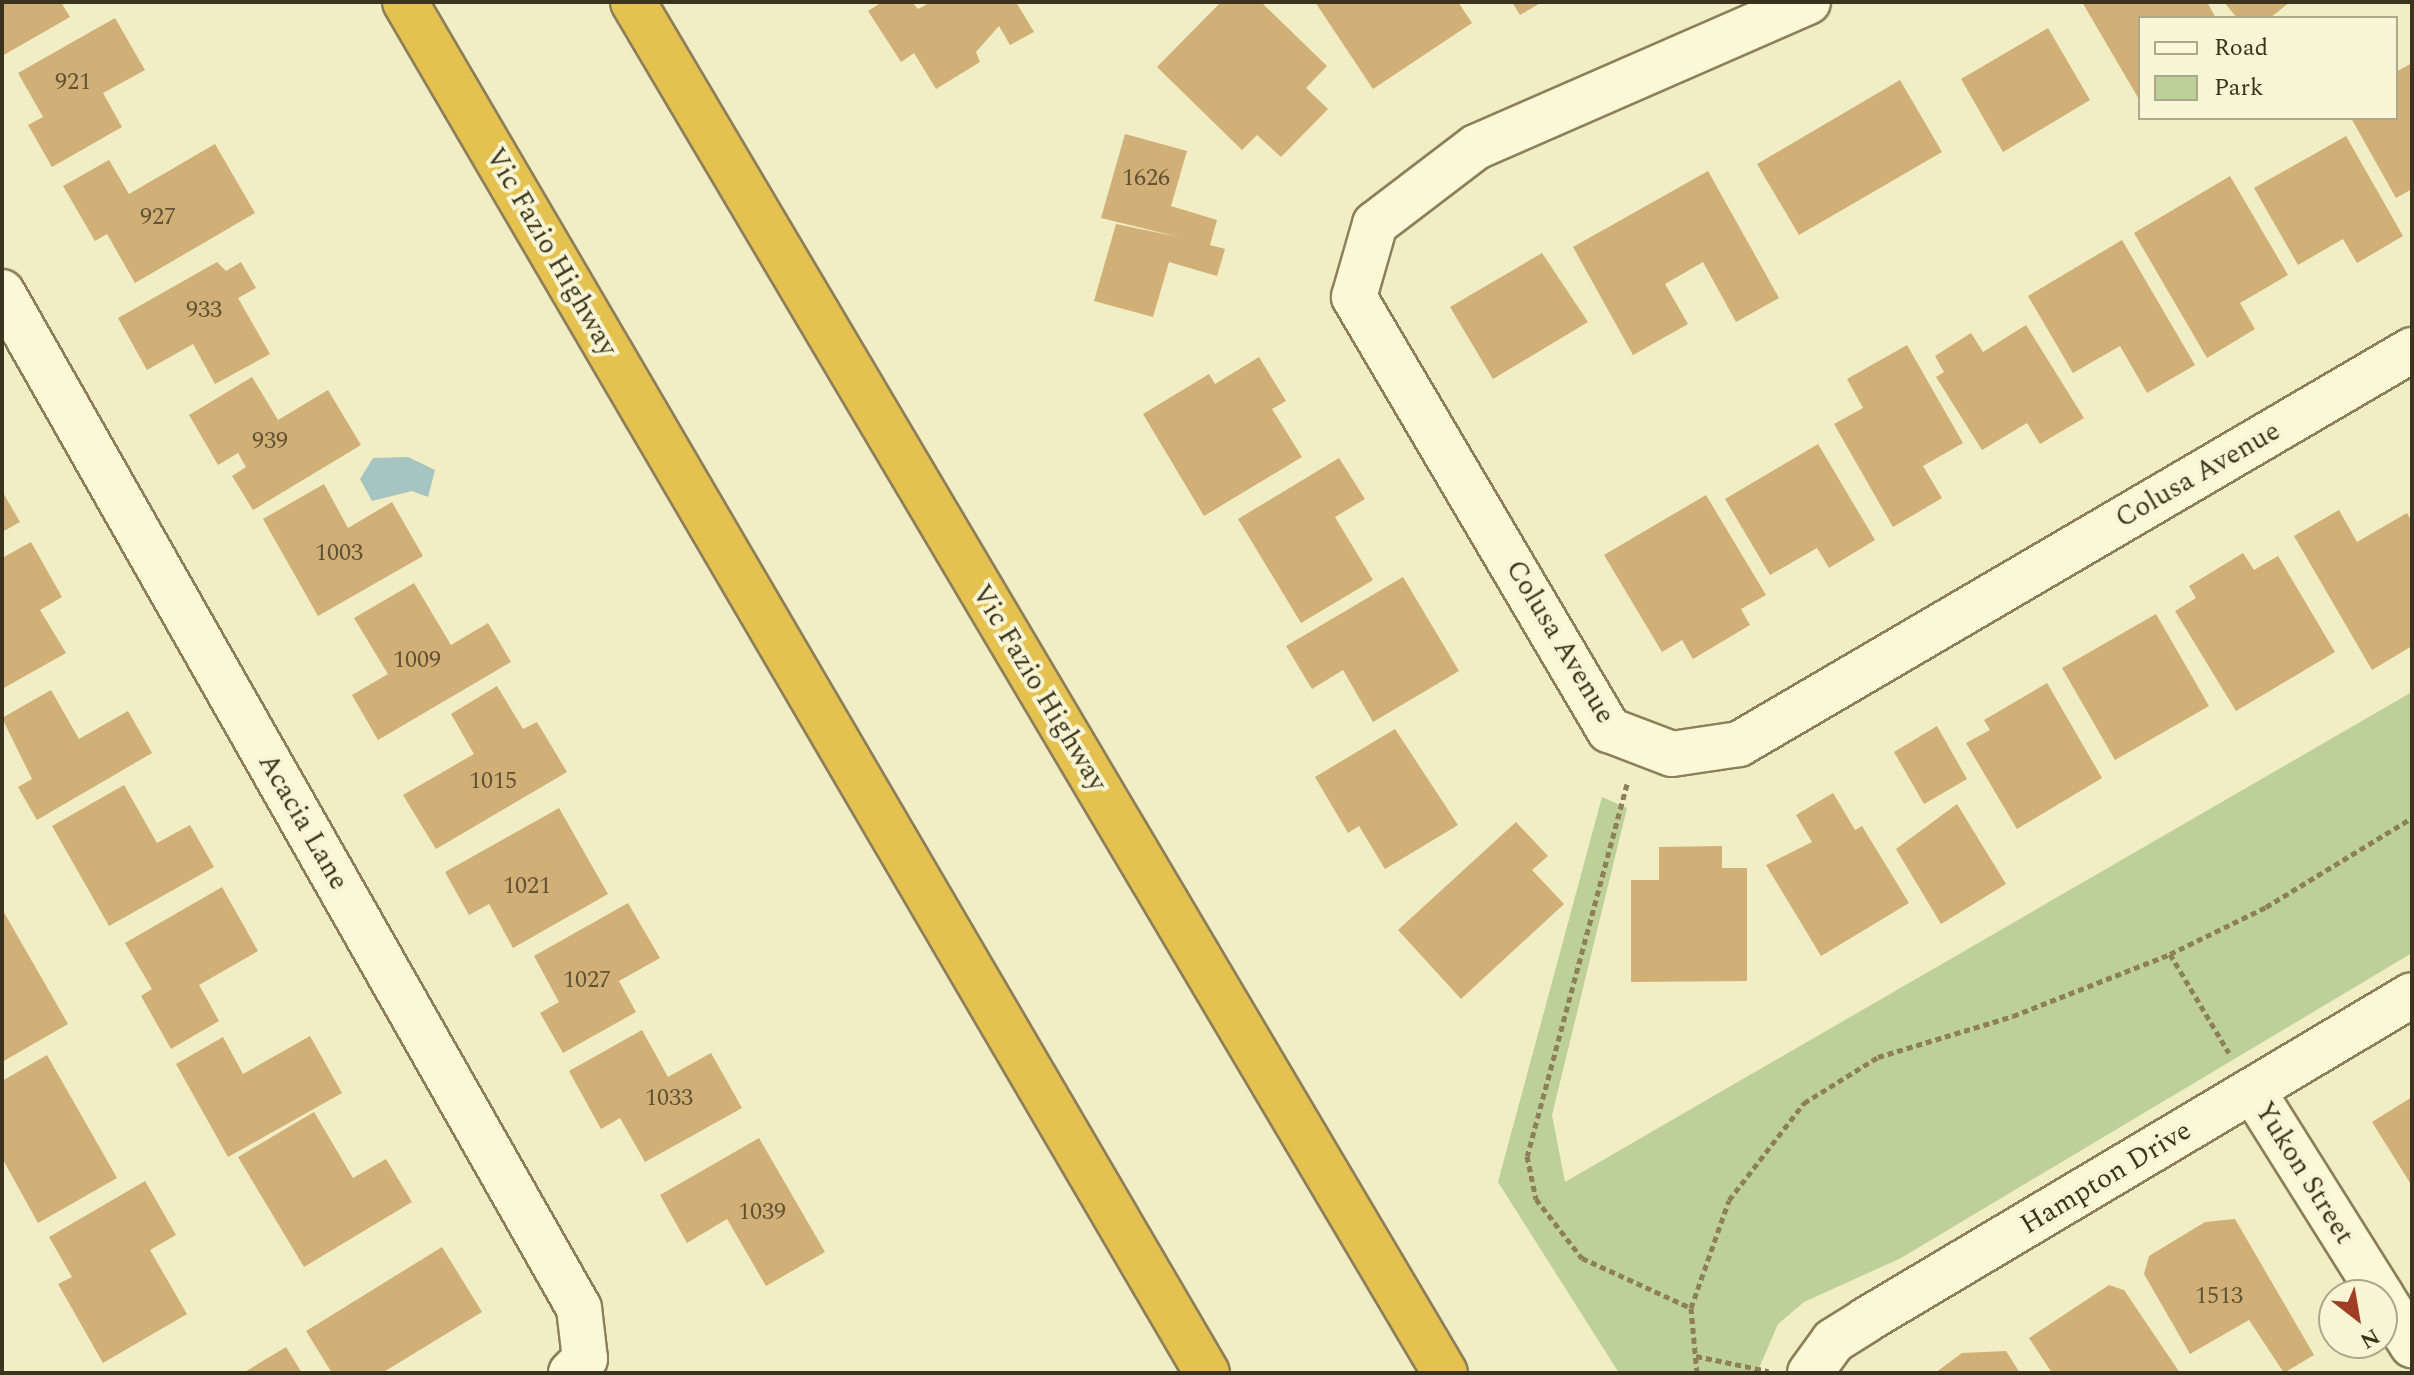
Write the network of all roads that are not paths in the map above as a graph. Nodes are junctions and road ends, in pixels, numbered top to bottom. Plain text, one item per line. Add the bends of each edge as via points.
1 (405, 2) edge
2 (633, 2) edge
3 (1808, 2) edge
4 (2, 292) edge
5 (2412, 350) edge
6 (2412, 995) edge
7 (2253, 1091) junction
8 (2370, 1279) edge
9 (2398, 1323) edge
10 (2412, 1345) edge
11 (578, 1366) edge
12 (1207, 1373) edge
13 (1445, 1373) edge
14 (1810, 1373) edge

1 - 12 highway, Vic Fazio Highway
2 - 13 highway, Vic Fazio Highway
3 - 5 street, Colusa Avenue via 1476,147 1375,224 1354,297 1609,730 1642,746 1704,755 1739,744
4 - 11 street, Acacia Lane via 579,1308
6 - 7 street, Hampton Drive
7 - 8 street, Yukon Street
7 - 14 street, Hampton Drive via 1833,1341
9 - 10 street, Yukon Street

